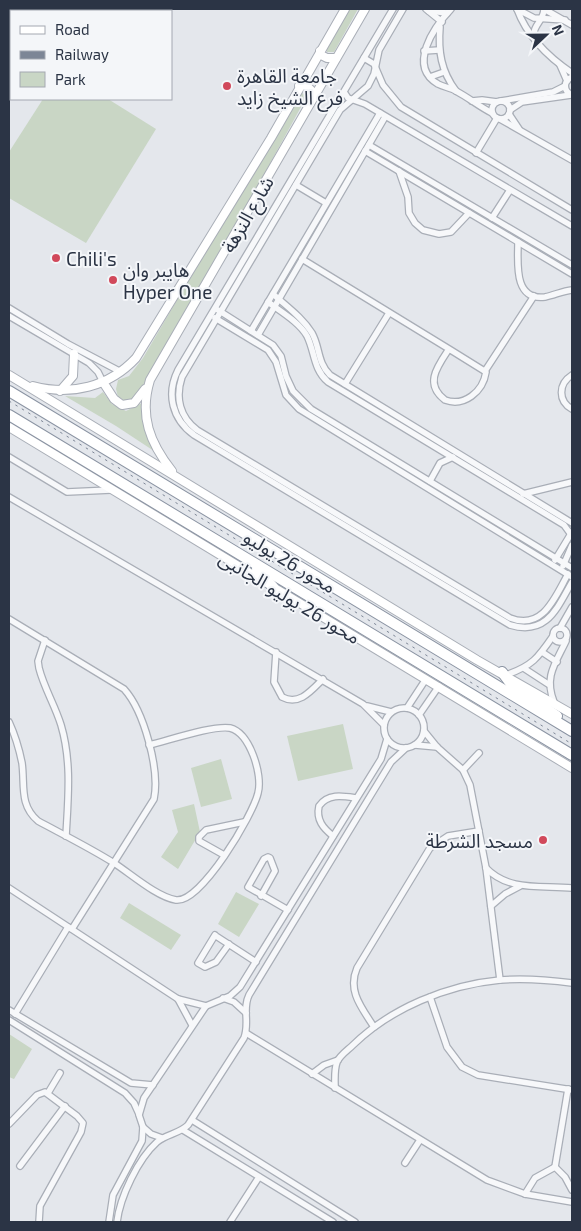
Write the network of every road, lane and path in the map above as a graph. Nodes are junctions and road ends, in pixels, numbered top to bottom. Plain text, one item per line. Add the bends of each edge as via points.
1 (345, 9) edge
2 (365, 9) edge
3 (393, 9) edge
4 (403, 9) edge
5 (517, 9) edge
6 (544, 9) edge
7 (427, 10) edge
8 (449, 11) edge
9 (540, 20) junction
10 (565, 20) junction
11 (441, 23) junction
12 (572, 24) edge
13 (534, 38) junction
14 (439, 50) junction
15 (320, 51) junction
16 (424, 51) junction
17 (336, 58) junction
18 (364, 58) junction
19 (560, 65) junction
20 (375, 68) junction
21 (444, 72) junction
22 (430, 77) junction
23 (569, 79) edge
24 (299, 86) junction
25 (457, 91) junction
26 (344, 92) junction
27 (572, 95) edge
28 (314, 97) junction
29 (532, 98) junction
30 (353, 99) junction
31 (472, 101) junction
32 (499, 102) junction
33 (509, 112) junction
34 (383, 115) junction
35 (496, 117) junction
36 (519, 129) junction
37 (367, 148) junction
38 (476, 152) junction
39 (572, 160) edge
40 (399, 171) junction
41 (296, 185) junction
42 (510, 190) junction
43 (326, 203) junction
44 (572, 210) edge
45 (469, 213) junction
46 (492, 218) junction
47 (572, 226) edge
48 (518, 242) junction
49 (302, 259) junction
50 (572, 265) edge
51 (572, 274) edge
52 (572, 290) edge
53 (273, 294) junction
54 (534, 296) junction
55 (279, 299) junction
56 (268, 302) junction
57 (274, 307) junction
58 (9, 308) edge
59 (215, 308) junction
60 (221, 312) junction
61 (389, 312) junction
62 (211, 315) junction
63 (9, 316) edge
64 (217, 319) junction
65 (36, 328) junction
66 (251, 331) junction
67 (258, 335) junction
68 (448, 349) junction
69 (74, 354) junction
70 (122, 372) junction
71 (485, 372) junction
72 (9, 375) edge
73 (572, 375) edge
74 (150, 380) junction
75 (103, 382) junction
76 (25, 384) junction
77 (345, 384) junction
78 (9, 391) edge
79 (60, 391) junction
80 (572, 409) edge
81 (9, 416) edge
82 (9, 427) edge
83 (190, 428) junction
84 (436, 447) junction
85 (9, 457) edge
86 (453, 457) junction
87 (440, 463) junction
88 (176, 475) junction
89 (430, 481) junction
90 (572, 482) edge
91 (113, 490) junction
92 (523, 494) junction
93 (9, 497) edge
94 (572, 523) edge
95 (572, 534) edge
96 (572, 545) edge
97 (556, 558) junction
98 (250, 561) junction
99 (564, 563) junction
100 (552, 564) junction
101 (572, 568) edge
102 (561, 570) junction
103 (570, 576) edge
104 (572, 582) edge
105 (274, 588) junction
106 (572, 607) edge
107 (9, 619) edge
108 (560, 628) junction
109 (572, 628) edge
110 (553, 636) junction
111 (567, 638) junction
112 (45, 640) junction
113 (276, 652) junction
114 (542, 652) junction
115 (556, 662) junction
116 (525, 669) junction
117 (504, 674) junction
118 (322, 679) junction
119 (426, 679) junction
120 (548, 684) junction
121 (439, 686) junction
122 (554, 702) junction
123 (367, 706) junction
124 (406, 708) junction
125 (391, 712) junction
126 (572, 714) edge
127 (419, 715) junction
128 (9, 722) edge
129 (384, 725) junction
130 (570, 730) edge
131 (424, 731) junction
132 (386, 739) junction
133 (149, 745) junction
134 (415, 745) junction
135 (406, 748) junction
136 (437, 748) junction
137 (479, 753) dead end
138 (572, 755) edge
139 (572, 768) edge
140 (463, 770) junction
141 (356, 798) junction
142 (244, 822) junction
143 (479, 830) junction
144 (66, 836) junction
145 (333, 836) junction
146 (224, 855) junction
147 (114, 863) junction
148 (486, 868) junction
149 (521, 886) junction
150 (9, 888) edge
151 (572, 888) edge
152 (261, 896) junction
153 (491, 906) junction
154 (288, 910) junction
155 (70, 928) junction
156 (229, 944) junction
157 (256, 962) junction
158 (500, 980) junction
159 (572, 983) edge
160 (430, 997) junction
161 (223, 998) junction
162 (178, 999) junction
163 (206, 1006) junction
164 (9, 1010) edge
165 (246, 1013) junction
166 (15, 1014) junction
167 (9, 1020) edge
168 (192, 1025) junction
169 (374, 1028) junction
170 (246, 1033) junction
171 (338, 1060) junction
172 (60, 1073) dead end
173 (312, 1074) junction
174 (121, 1077) junction
175 (153, 1085) junction
176 (116, 1086) junction
177 (335, 1088) junction
178 (570, 1090) edge
179 (48, 1093) junction
180 (65, 1106) junction
181 (139, 1115) junction
182 (192, 1120) junction
183 (9, 1124) edge
184 (143, 1127) junction
185 (183, 1130) junction
186 (162, 1138) junction
187 (420, 1140) junction
188 (140, 1147) junction
189 (148, 1152) junction
190 (404, 1163) dead end
191 (20, 1166) dead end
192 (555, 1167) junction
193 (259, 1177) junction
194 (572, 1190) edge
195 (525, 1194) junction
196 (572, 1202) edge
197 (40, 1222) edge
198 (109, 1222) edge
199 (117, 1222) edge
200 (230, 1222) edge
201 (333, 1222) edge
202 (355, 1222) edge

1 - 15 main road, شارع النزهة
2 - 17 main road, شارع النزهة
3 - 18 street
4 - 20 street via 379,50
5 - 9 street
5 - 13 street via 524,26
6 - 9 street
6 - 10 street
7 - 8 street
7 - 11 street
8 - 11 street
9 - 10 street
9 - 13 street via 535,26
10 - 12 street
11 - 14 street
11 - 16 street
13 - 19 street
14 - 16 street
14 - 21 street
15 - 17 main road via 327,58
15 - 24 main road, شارع النزهة
16 - 22 street
17 - 28 main road, شارع النزهة
18 - 20 street
18 - 26 street
19 - 23 street
19 - 23 street
20 - 30 street via 368,86
20 - 38 street via 388,93 401,107
21 - 22 street
21 - 25 street
22 - 25 street via 438,84
23 - 27 street
23 - 29 street via 553,92
24 - 28 main road via 306,85
24 - 70 main road, شارع النزهة via 168,309 136,358
25 - 31 street
26 - 30 street
26 - 59 street
27 - 29 street
28 - 74 main road, شارع النزهة
29 - 32 street
29 - 33 street
30 - 34 street
30 - 41 street via 340,110
31 - 32 street
31 - 35 street
32 - 33 street via 507,104
32 - 35 street via 492,107
33 - 35 street
33 - 36 street
34 - 37 street
34 - 42 street
34 - 43 street
35 - 36 street
35 - 38 street
36 - 39 street
37 - 40 street
37 - 46 street
37 - 49 street
38 - 44 street
40 - 45 street
40 - 45 street via 410,213 423,230 434,234 451,232
41 - 43 street
41 - 60 street
42 - 46 street
42 - 47 street
43 - 53 street
45 - 48 street
46 - 50 street
48 - 51 street
48 - 54 street via 519,281
49 - 55 street
49 - 61 street
52 - 54 street via 544,297
53 - 55 street
53 - 56 street
54 - 71 street
55 - 57 street
55 - 77 street via 303,320 312,333 323,367
56 - 57 street
56 - 66 street
57 - 67 street
57 - 84 street via 303,330 322,377
58 - 65 street
59 - 60 street
59 - 62 street
60 - 64 street
60 - 66 street
61 - 68 street
61 - 77 street
62 - 64 street
62 - 83 street via 173,383 175,413
63 - 65 street
64 - 83 street via 180,384 180,407
64 - 100 street via 268,350 276,362 282,386 299,409
65 - 69 street
65 - 70 street
66 - 67 street
67 - 89 street via 278,350 289,384 304,404
68 - 71 street
68 - 71 street via 433,379 436,391 445,400 469,399
69 - 75 street via 92,366
69 - 79 main road via 72,376
70 - 75 main road, شارع النزهة
72 - 76 main road
73 - 80 street via 561,390 564,403
74 - 75 main road via 138,401 130,405 118,403
74 - 88 main road, شارع النزهة via 145,408 148,431 158,452
75 - 79 main road, شارع النزهة via 82,389
76 - 79 main road, شارع النزهة
76 - 88 main road
77 - 92 street
78 - 130 highway, محور 26 يوليو
81 - 98 highway, محور 26 يوليو
82 - 91 main road, محور 26 يوليو الجانبى
83 - 103 street via 510,618 531,621 543,615
83 - 104 street via 510,625 530,628 548,619
84 - 86 street
84 - 87 street
85 - 91 street via 67,492
86 - 87 street
86 - 95 street via 564,525
87 - 89 street
88 - 117 main road
89 - 97 street
90 - 92 street
91 - 105 main road, محور 26 يوليو الجانبى
92 - 94 street
93 - 113 street
95 - 97 street
96 - 99 street
97 - 99 street
97 - 100 street
98 - 105 highway
98 - 138 highway, محور 26 يوليو
99 - 101 street
99 - 102 street
100 - 102 street
102 - 103 street
105 - 119 main road, محور 26 يوليو الجانبى
106 - 108 street
107 - 112 street
108 - 110 street
108 - 111 street via 564,629
109 - 111 street
110 - 111 street via 557,642
110 - 114 street
111 - 115 street
112 - 133 street via 124,689 134,703
112 - 144 street via 38,660 39,668 59,719 67,753
113 - 118 street
113 - 118 street via 274,682 282,697 299,699
114 - 115 street
114 - 116 street
115 - 120 street
116 - 117 street
116 - 120 street
117 - 122 main road
117 - 130 highway via 508,682 556,714
118 - 123 street
119 - 121 main road, محور 26 يوليو الجانبى
119 - 124 street
120 - 122 street
121 - 127 street
121 - 139 main road, محور 26 يوليو الجانبى
122 - 126 main road
123 - 125 street
123 - 129 street
124 - 125 street
124 - 127 street
125 - 129 street
127 - 131 street
128 - 144 street via 19,752 27,808 38,821
129 - 132 street
131 - 134 street
131 - 136 street
132 - 135 street
132 - 141 street via 381,759
133 - 142 street via 223,728 241,734 249,744 259,783 258,793
133 - 147 street via 156,777 154,799
134 - 135 street
134 - 136 street
135 - 165 street via 391,762 249,995
136 - 140 street
137 - 140 street
140 - 143 street
141 - 145 street
141 - 145 street via 332,796 319,806 319,820
142 - 146 street
142 - 146 street via 208,829 199,837 199,841
143 - 148 street
143 - 169 street via 448,836 430,848 357,968 354,994
144 - 147 street
145 - 154 street
146 - 147 street via 201,887 181,900 163,896
147 - 155 street
148 - 149 street via 502,881
148 - 153 street
149 - 151 street
149 - 153 street
150 - 155 street
152 - 152 street via 248,884 268,857 275,871
152 - 154 street
153 - 158 street
154 - 157 street
155 - 162 street
155 - 166 street
156 - 156 street via 214,936 198,963 205,967 216,963
156 - 157 street
157 - 161 street via 236,992
158 - 159 street
158 - 160 street
160 - 169 street
160 - 178 street via 447,1046 462,1067 478,1075
161 - 163 street
161 - 165 street via 234,1002
162 - 163 street
162 - 168 street
163 - 168 street
164 - 166 street
165 - 170 street
166 - 174 street
167 - 176 street
168 - 175 street
169 - 171 street
170 - 173 street
170 - 182 street
171 - 173 street
171 - 177 street
172 - 179 street
173 - 177 street
174 - 175 street via 138,1085
174 - 176 street
175 - 181 street via 141,1104
176 - 181 street via 130,1097
177 - 187 street
178 - 192 street
179 - 180 street
179 - 183 street via 37,1095
180 - 191 street
180 - 197 street via 81,1119 83,1127 40,1206
181 - 184 street
182 - 185 street
182 - 202 street
184 - 186 street
184 - 188 street
185 - 186 street
185 - 193 street
186 - 189 street
187 - 190 street
187 - 195 street via 487,1180
188 - 189 street via 148,1147
188 - 198 street via 113,1195
189 - 199 street via 126,1190
192 - 194 street
192 - 195 street via 535,1178
193 - 200 street
193 - 201 street
195 - 196 street

